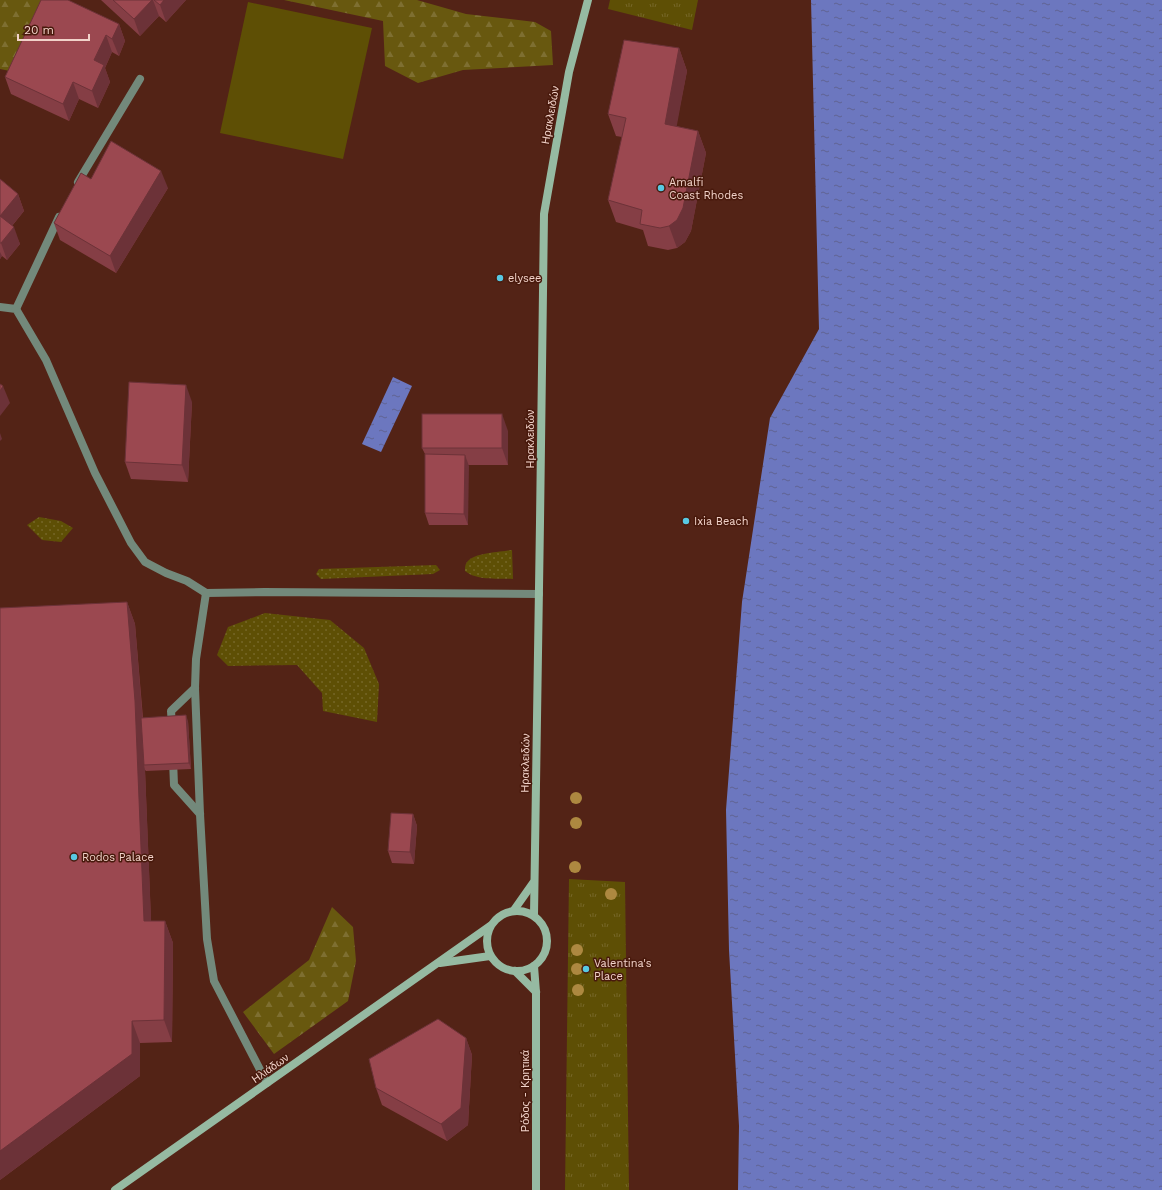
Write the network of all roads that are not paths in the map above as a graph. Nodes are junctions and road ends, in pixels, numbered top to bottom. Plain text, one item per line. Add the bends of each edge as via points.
1 (588, 0) edge
2 (140, 79) dead end
3 (75, 188) edge
4 (62, 208) edge
5 (0, 307) edge
6 (16, 309) junction
7 (206, 593) junction
8 (539, 594) junction
9 (195, 688) junction
10 (172, 733) edge
11 (172, 755) edge
12 (200, 814) junction
13 (533, 883) junction
14 (514, 910) junction
15 (534, 915) junction
16 (490, 926) junction
17 (490, 956) junction
18 (437, 963) junction
19 (534, 966) junction
20 (515, 971) junction
21 (536, 992) junction
22 (267, 1084) junction
23 (115, 1190) edge
24 (536, 1190) edge

1 - 8 main road, Ηρακλειδών via 569,72 544,214
2 - 3 lane
4 - 6 lane
5 - 6 lane
6 - 7 lane via 46,360 95,473 131,543 146,562
7 - 8 lane
7 - 9 lane via 196,659
8 - 13 main road, Ηρακλειδών
9 - 10 lane via 171,711
9 - 12 lane
11 - 12 lane via 174,785
12 - 22 lane via 207,939 214,980
13 - 14 main road
13 - 15 main road, Ηρακλειδών
14 - 15 main road
14 - 16 main road via 496,918
15 - 19 main road via 546,930 547,940 546,950
16 - 17 main road via 487,936
16 - 18 main road, Ηλιάδων
17 - 18 main road
17 - 20 main road via 505,969
18 - 22 main road, Ηλιάδων
19 - 20 main road
19 - 21 main road, Ρόδος - Κρητικά
20 - 21 main road
21 - 24 main road, Ρόδος - Κρητικά
22 - 23 main road, Ηλιάδων

